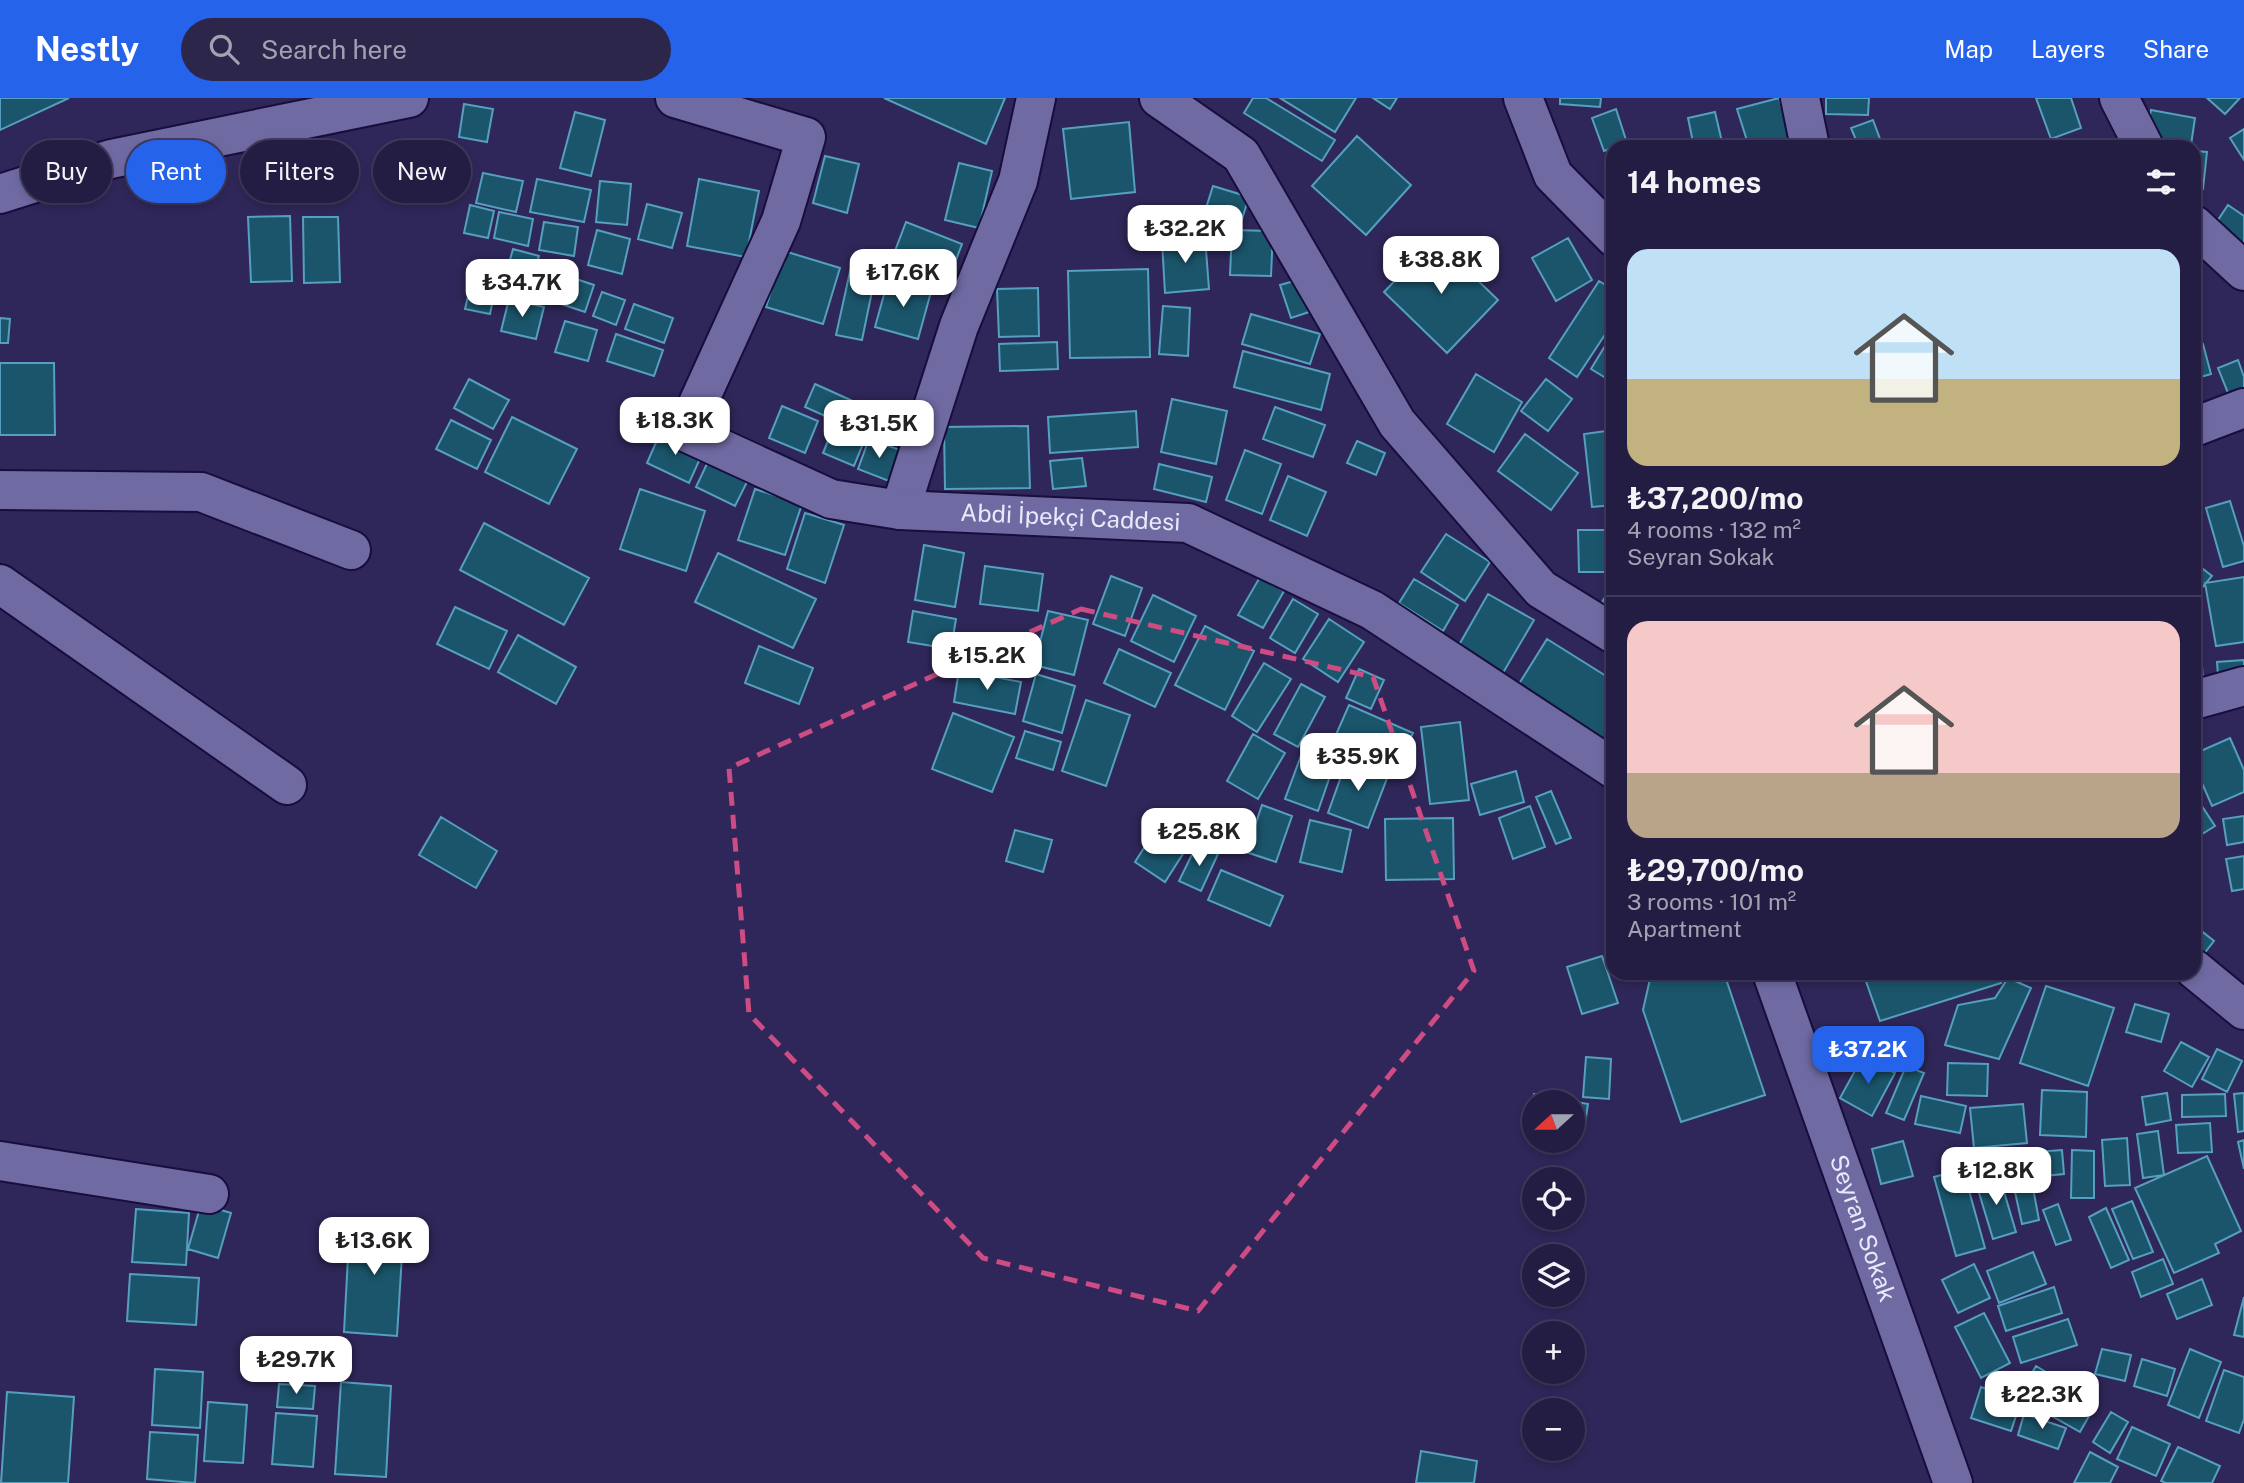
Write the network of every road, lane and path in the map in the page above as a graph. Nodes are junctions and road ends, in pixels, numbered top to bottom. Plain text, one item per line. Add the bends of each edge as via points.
1 (409, 98) edge
2 (675, 98) edge
3 (1036, 98) edge
4 (1159, 98) edge
5 (1524, 98) edge
6 (1800, 98) edge
7 (2119, 98) edge
8 (1809, 140) edge
9 (2140, 140) edge
10 (0, 194) edge
11 (1606, 229) edge
12 (2201, 231) edge
13 (2244, 271) edge
14 (2244, 408) edge
15 (2201, 424) edge
16 (0, 490) edge
17 (900, 510) junction
18 (351, 551) dead end
19 (0, 584) edge
20 (1606, 629) edge
21 (2244, 686) edge
22 (2201, 698) edge
23 (1606, 764) edge
24 (287, 786) dead end
25 (2201, 975) edge
26 (1774, 980) edge
27 (2244, 1010) edge
28 (0, 1161) edge
29 (209, 1194) dead end
30 (1953, 1483) edge

1 - 10 street via 111,159
2 - 17 street, Abdi İpekçi Caddesi via 806,137 781,220 685,432 831,499
3 - 17 street via 1018,181 959,326
4 - 20 street via 1241,155 1397,423 1541,589
5 - 11 street via 1553,175
6 - 8 street
7 - 9 street
12 - 13 street
14 - 15 street
16 - 18 street via 201,492
17 - 23 street, Abdi İpekçi Caddesi via 1188,523 1372,610
19 - 24 street
21 - 22 street
25 - 27 street
26 - 30 street, Seyran Sokak
28 - 29 street

